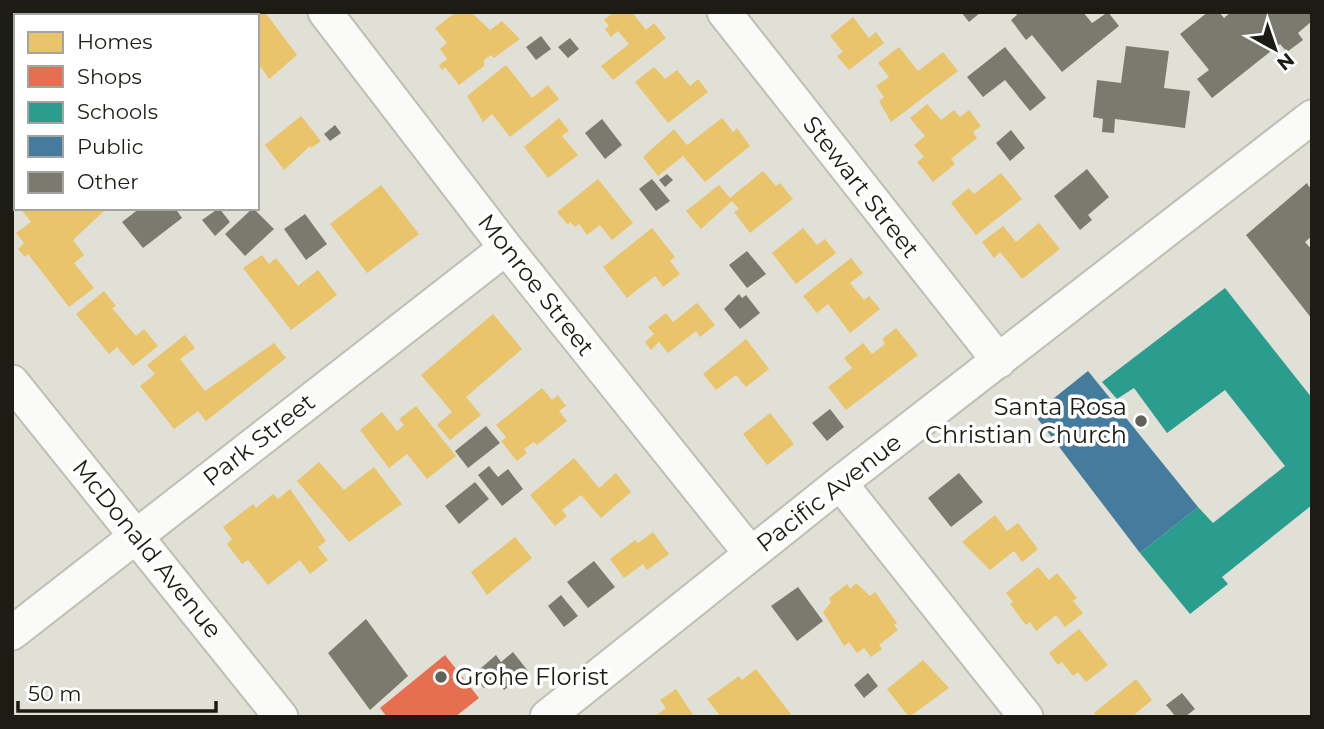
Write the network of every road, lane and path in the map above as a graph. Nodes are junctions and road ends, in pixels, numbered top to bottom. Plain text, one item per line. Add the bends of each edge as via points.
1 (325, 12) edge
2 (724, 12) edge
3 (1312, 117) edge
4 (506, 248) junction
5 (999, 361) junction
6 (12, 382) edge
7 (840, 483) junction
8 (135, 536) junction
9 (751, 554) junction
10 (12, 633) edge
11 (281, 717) edge
12 (547, 717) edge
13 (1026, 717) edge

1 - 4 street, Monroe Street
2 - 5 street, Stewart Street
3 - 5 street, Pacific Avenue
4 - 8 street, Park Street
4 - 9 street, Monroe Street
5 - 7 street, Pacific Avenue
6 - 8 street, McDonald Avenue
7 - 9 street, Pacific Avenue
7 - 13 street
8 - 10 street, Park Street
8 - 11 street, McDonald Avenue
9 - 12 street, Pacific Avenue

